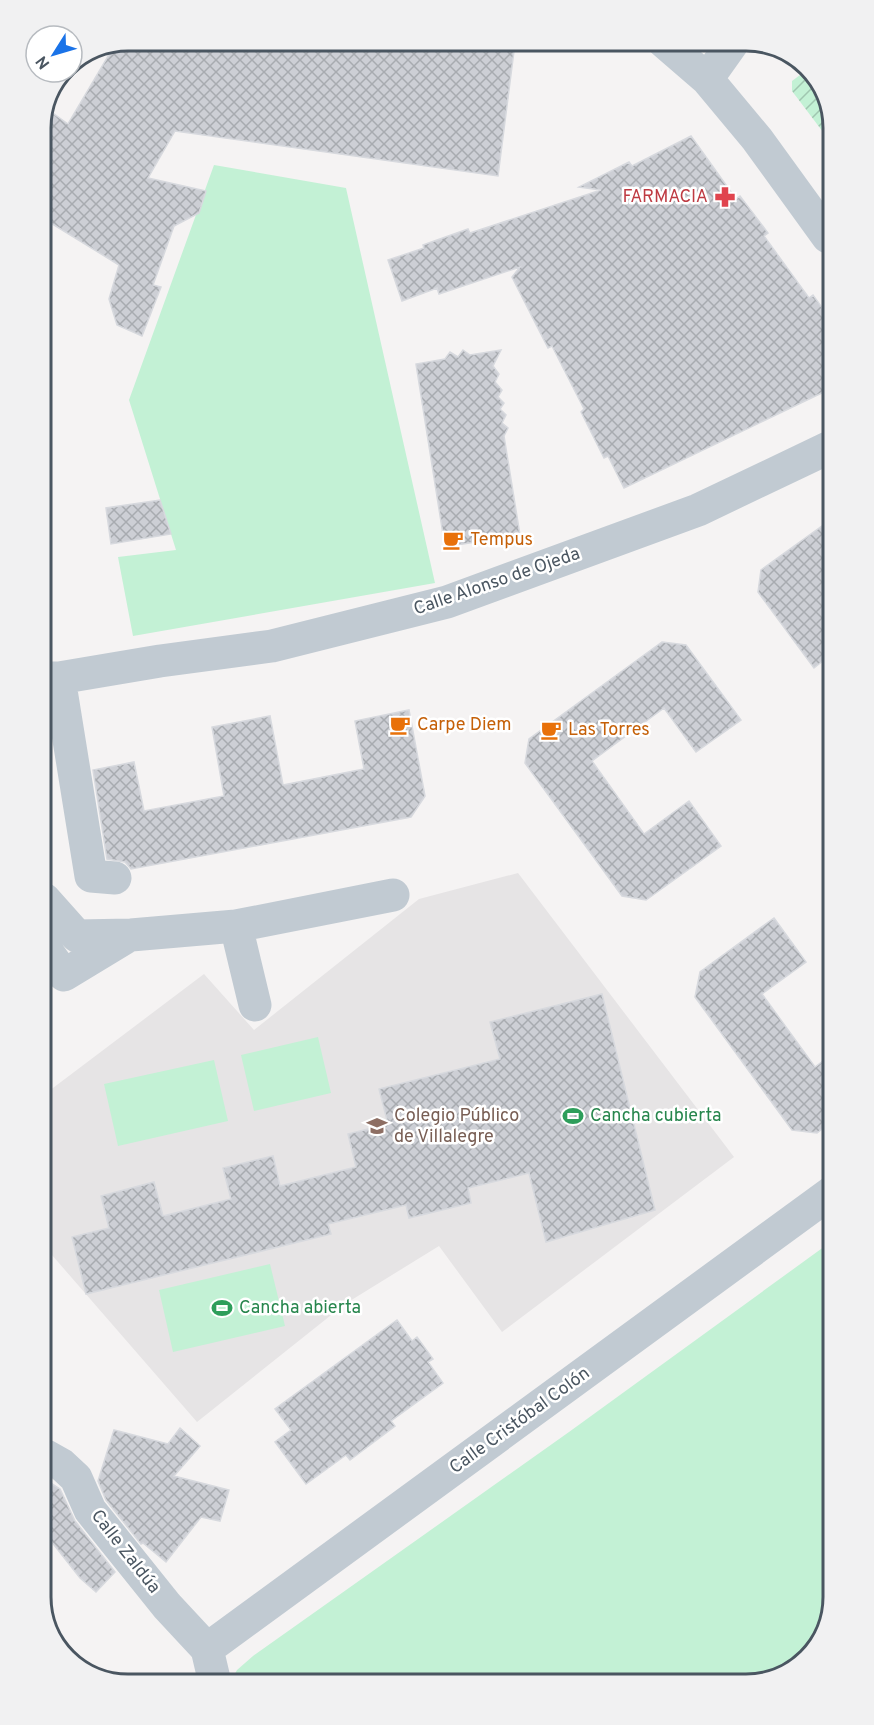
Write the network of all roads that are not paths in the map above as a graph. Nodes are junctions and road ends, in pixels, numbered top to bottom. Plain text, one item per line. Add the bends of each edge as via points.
1 (675, 51) edge
2 (727, 51) edge
3 (707, 79) junction
4 (823, 230) edge
5 (823, 450) edge
6 (51, 678) edge
7 (51, 683) edge
8 (115, 878) dead end
9 (393, 895) dead end
10 (51, 907) edge
11 (237, 926) junction
12 (132, 935) junction
13 (51, 957) edge
14 (255, 1005) dead end
15 (823, 1199) edge
16 (51, 1458) edge
17 (207, 1648) junction
18 (213, 1674) edge

1 - 3 street
2 - 3 street
3 - 4 street via 757,139
5 - 6 street, Calle Alonso de Ojeda via 698,510 447,602 273,646
7 - 8 street via 91,876
9 - 11 street
10 - 12 street via 77,936
11 - 12 street
11 - 14 street
12 - 13 street via 64,975
15 - 17 street, Calle Cristóbal Colón
16 - 17 street, Calle Zaldúa via 76,1478 90,1510 167,1606
17 - 18 street

